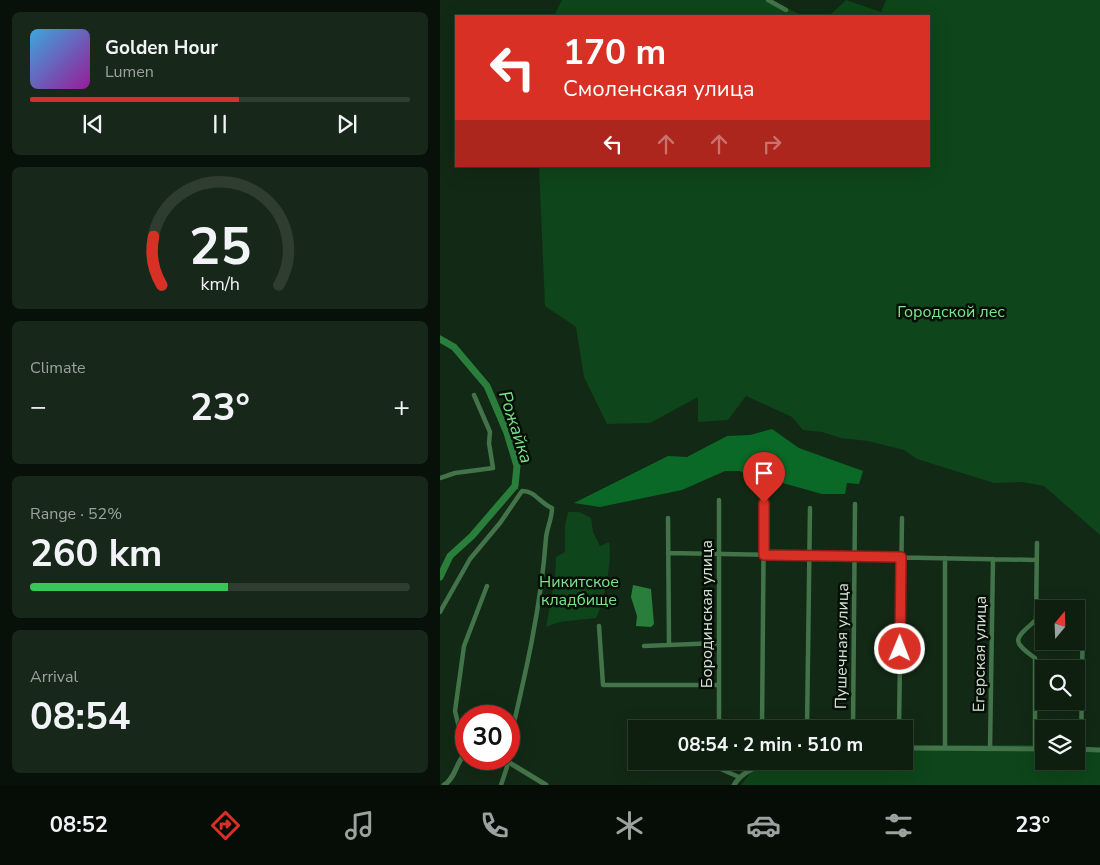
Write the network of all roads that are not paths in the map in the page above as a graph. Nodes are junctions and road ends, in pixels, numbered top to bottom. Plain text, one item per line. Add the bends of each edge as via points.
1 (768, 0) edge
2 (786, 10) dead end
3 (474, 396) dead end
4 (440, 478) edge
5 (719, 500) dead end
6 (764, 503) dead end
7 (855, 504) dead end
8 (810, 508) dead end
9 (668, 518) dead end
10 (902, 518) dead end
11 (1037, 543) dead end
12 (668, 553) junction
13 (718, 554) junction
14 (764, 555) junction
15 (809, 556) junction
16 (854, 556) junction
17 (901, 557) junction
18 (945, 558) junction
19 (993, 559) junction
20 (1037, 560) junction
21 (487, 586) dead end
22 (440, 612) edge
23 (599, 626) dead end
24 (718, 643) junction
25 (669, 645) junction
26 (644, 646) dead end
27 (1082, 650) edge
28 (718, 685) junction
29 (456, 705) edge
30 (517, 705) edge
31 (719, 720) edge
32 (762, 720) edge
33 (807, 720) edge
34 (852, 720) edge
35 (899, 720) edge
36 (1035, 720) edge
37 (1079, 720) edge
38 (913, 748) edge
39 (945, 748) junction
40 (990, 749) junction
41 (1035, 749) edge
42 (1085, 749) edge
43 (1100, 750) edge
44 (520, 769) edge
45 (455, 770) edge
46 (506, 770) edge
47 (723, 770) edge
48 (750, 770) edge
49 (739, 777) junction
50 (444, 785) edge
51 (501, 785) edge
52 (546, 785) edge
53 (734, 785) edge

1 - 2 street
3 - 4 street via 490,432 493,468
5 - 13 street, Бородинская улица
6 - 14 street
7 - 16 street, Пушечная улица
8 - 15 street
9 - 12 street
10 - 17 street
11 - 20 street
12 - 13 street
12 - 25 street
13 - 14 street
13 - 24 street, Бородинская улица
14 - 15 street
14 - 32 street
15 - 16 street
15 - 33 street
16 - 17 street
16 - 34 street, Пушечная улица
17 - 18 street
17 - 35 street
18 - 19 street
18 - 39 street
19 - 20 street
19 - 40 street, Егерская улица
20 - 36 street via 1036,620 1018,635 1017,640 1019,646 1035,658
21 - 29 street via 464,646
22 - 30 street via 470,559 522,491 531,493 552,508 542,588
23 - 28 street via 603,686
24 - 25 street
24 - 28 street, Бородинская улица
25 - 26 street
27 - 37 street
28 - 31 street, Бородинская улица
38 - 39 street
39 - 40 street
40 - 41 street
42 - 43 street
44 - 52 street
45 - 50 street
46 - 51 street
47 - 49 street
48 - 49 street
49 - 53 street

